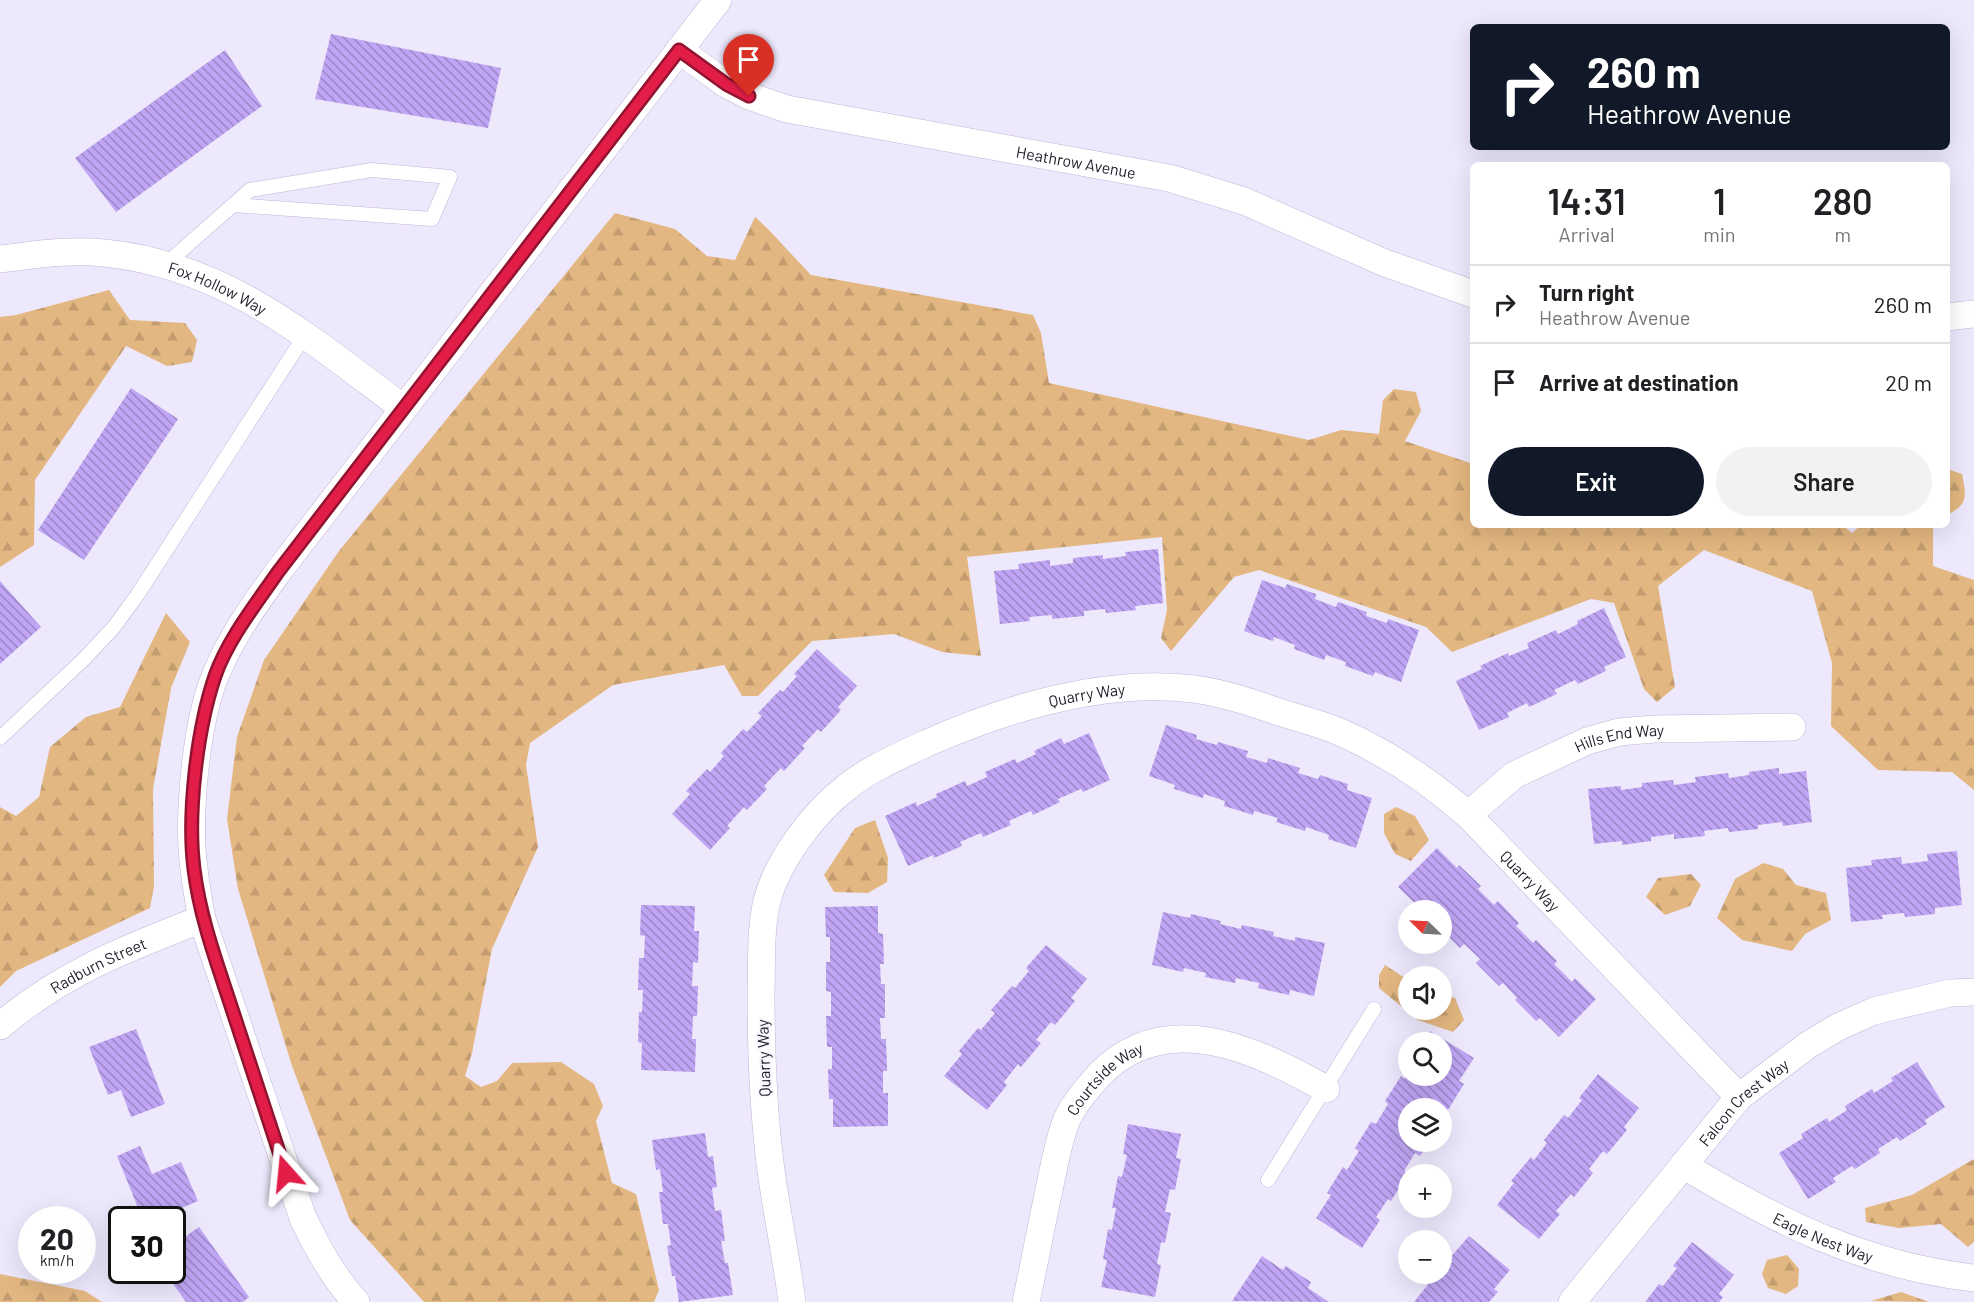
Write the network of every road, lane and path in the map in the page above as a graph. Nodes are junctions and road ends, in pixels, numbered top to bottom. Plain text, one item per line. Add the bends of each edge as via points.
1 (718, 0) edge
2 (679, 50) junction
3 (233, 205) junction
4 (0, 259) edge
5 (166, 264) junction
6 (1470, 293) edge
7 (1974, 314) edge
8 (1950, 317) edge
9 (306, 335) junction
10 (403, 408) junction
11 (1792, 727) dead end
12 (0, 738) edge
13 (1468, 815) junction
14 (202, 919) junction
15 (1974, 992) edge
16 (1374, 1009) dead end
17 (0, 1026) edge
18 (1326, 1089) junction
19 (1739, 1096) junction
20 (1683, 1165) junction
21 (1268, 1180) dead end
22 (1974, 1278) edge
23 (357, 1302) edge
24 (792, 1302) edge
25 (1026, 1302) edge
26 (1572, 1302) edge

1 - 2 street
2 - 6 street, Heathrow Avenue via 726,84 787,109 1169,178 1244,201 1385,263
2 - 10 street
3 - 3 lane via 250,190 372,170 450,177 432,219
3 - 5 lane
4 - 5 street, Fox Hollow Way via 64,252 102,253
5 - 9 street, Fox Hollow Way via 249,298
7 - 8 street
9 - 10 street, Fox Hollow Way
9 - 12 lane via 114,627
10 - 14 street via 247,616 215,675 202,722 192,825
11 - 13 street, Hills End Way via 1619,732 1587,741 1514,775
13 - 19 street, Quarry Way
13 - 24 street, Quarry Way via 1406,767 1336,731 1236,698 1171,688 1064,696 1018,709 966,726 909,752 847,787 800,837 778,872 767,900 762,937 763,1090
14 - 17 street, Radburn Street via 122,950 55,984
14 - 23 street via 303,1218 321,1255
15 - 19 street, Falcon Crest Way via 1950,993 1874,1011 1840,1026
16 - 18 lane
18 - 21 lane
18 - 25 street, Courtside Way via 1252,1053 1223,1045 1189,1038 1133,1048 1083,1092 1067,1120
19 - 20 street, Falcon Crest Way
20 - 22 street, Eagle Nest Way via 1773,1217 1815,1236 1892,1262
20 - 26 street, Falcon Crest Way

